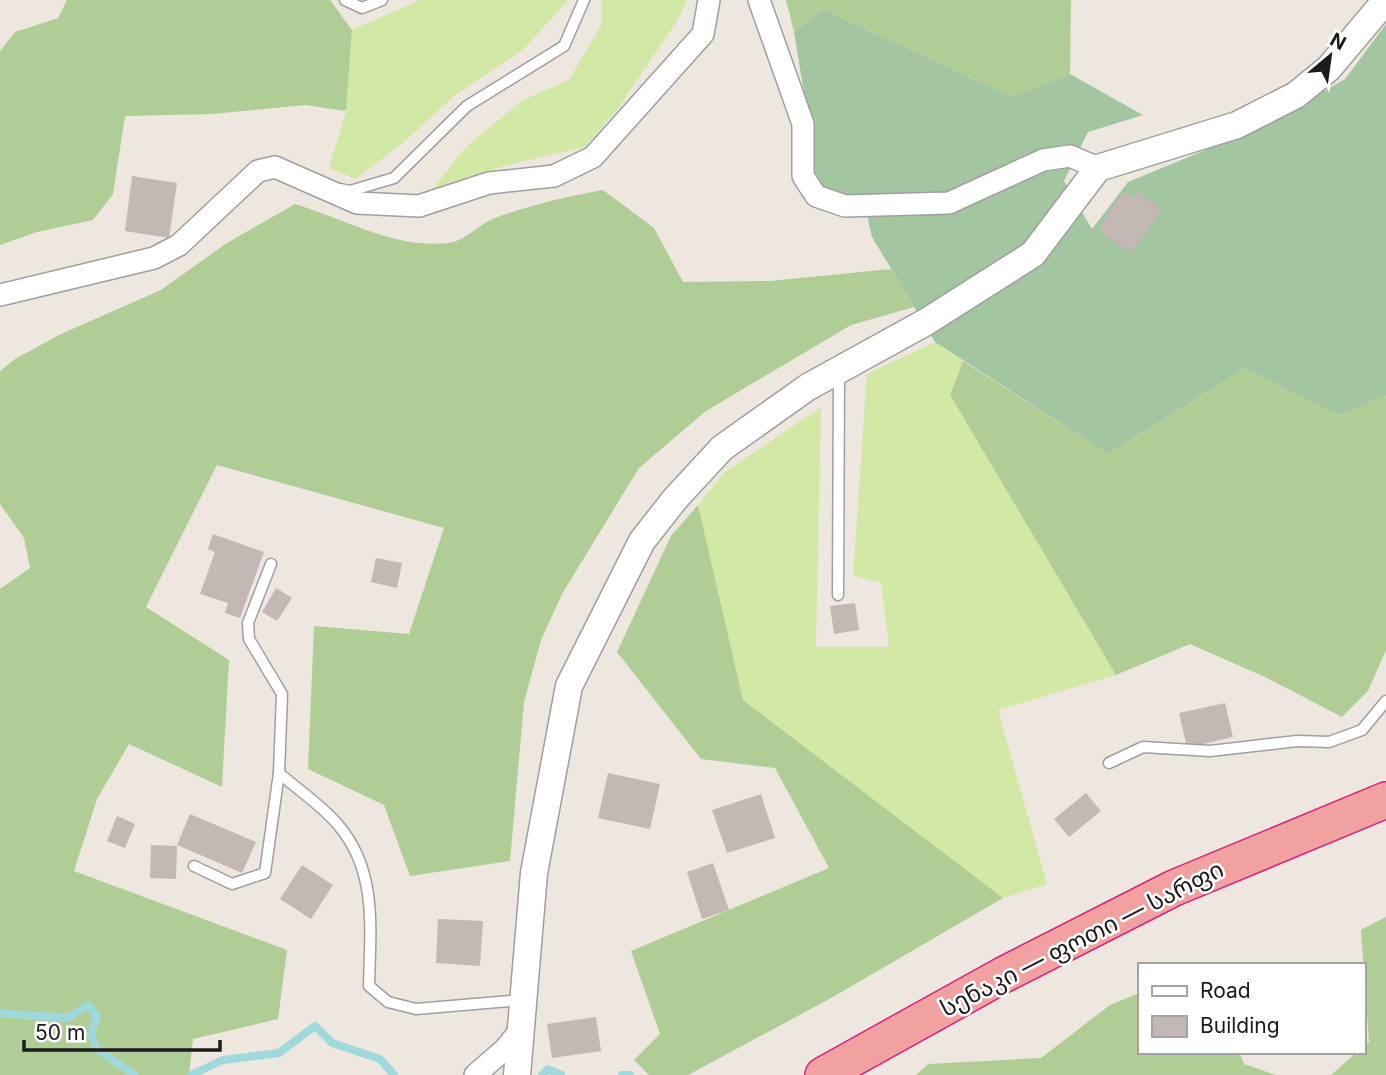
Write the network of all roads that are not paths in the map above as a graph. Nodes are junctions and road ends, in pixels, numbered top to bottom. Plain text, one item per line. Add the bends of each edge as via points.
1 (345, 0) edge
2 (382, 0) edge
3 (584, 0) edge
4 (709, 0) edge
5 (759, 0) edge
6 (1385, 0) edge
7 (1098, 168) junction
8 (321, 186) junction
9 (0, 295) edge
10 (839, 370) junction
11 (271, 564) dead end
12 (838, 595) dead end
13 (1386, 701) edge
14 (1109, 763) dead end
15 (279, 773) junction
16 (1386, 800) edge
17 (194, 866) dead end
18 (526, 1000) junction
19 (521, 1029) junction
20 (475, 1075) edge
21 (517, 1075) edge
22 (824, 1075) edge

1 - 2 lane via 362,8
3 - 8 lane via 564,46 467,106 394,178 350,191
4 - 8 street via 703,34 593,157 554,176 488,183 419,206 357,203
5 - 7 street via 803,124 803,176 816,196 845,206 949,203 1043,160 1070,156
6 - 7 street via 1329,68 1296,95 1237,125
7 - 10 street via 1033,254
8 - 9 street via 275,167 258,171 179,245 154,258
10 - 12 lane
10 - 18 street via 722,448 675,499 642,541 569,686 534,873
11 - 15 lane via 248,623 249,639 282,694
13 - 14 lane via 1362,730 1329,742 1210,751 1143,747
15 - 17 lane via 265,873 232,884
15 - 18 lane via 340,827 363,870 371,899 369,986 388,1002 416,1009
16 - 22 highway, სენაკი — ფოთი — სარფი via 1174,888 1003,975
18 - 19 street
19 - 20 street
19 - 21 street

